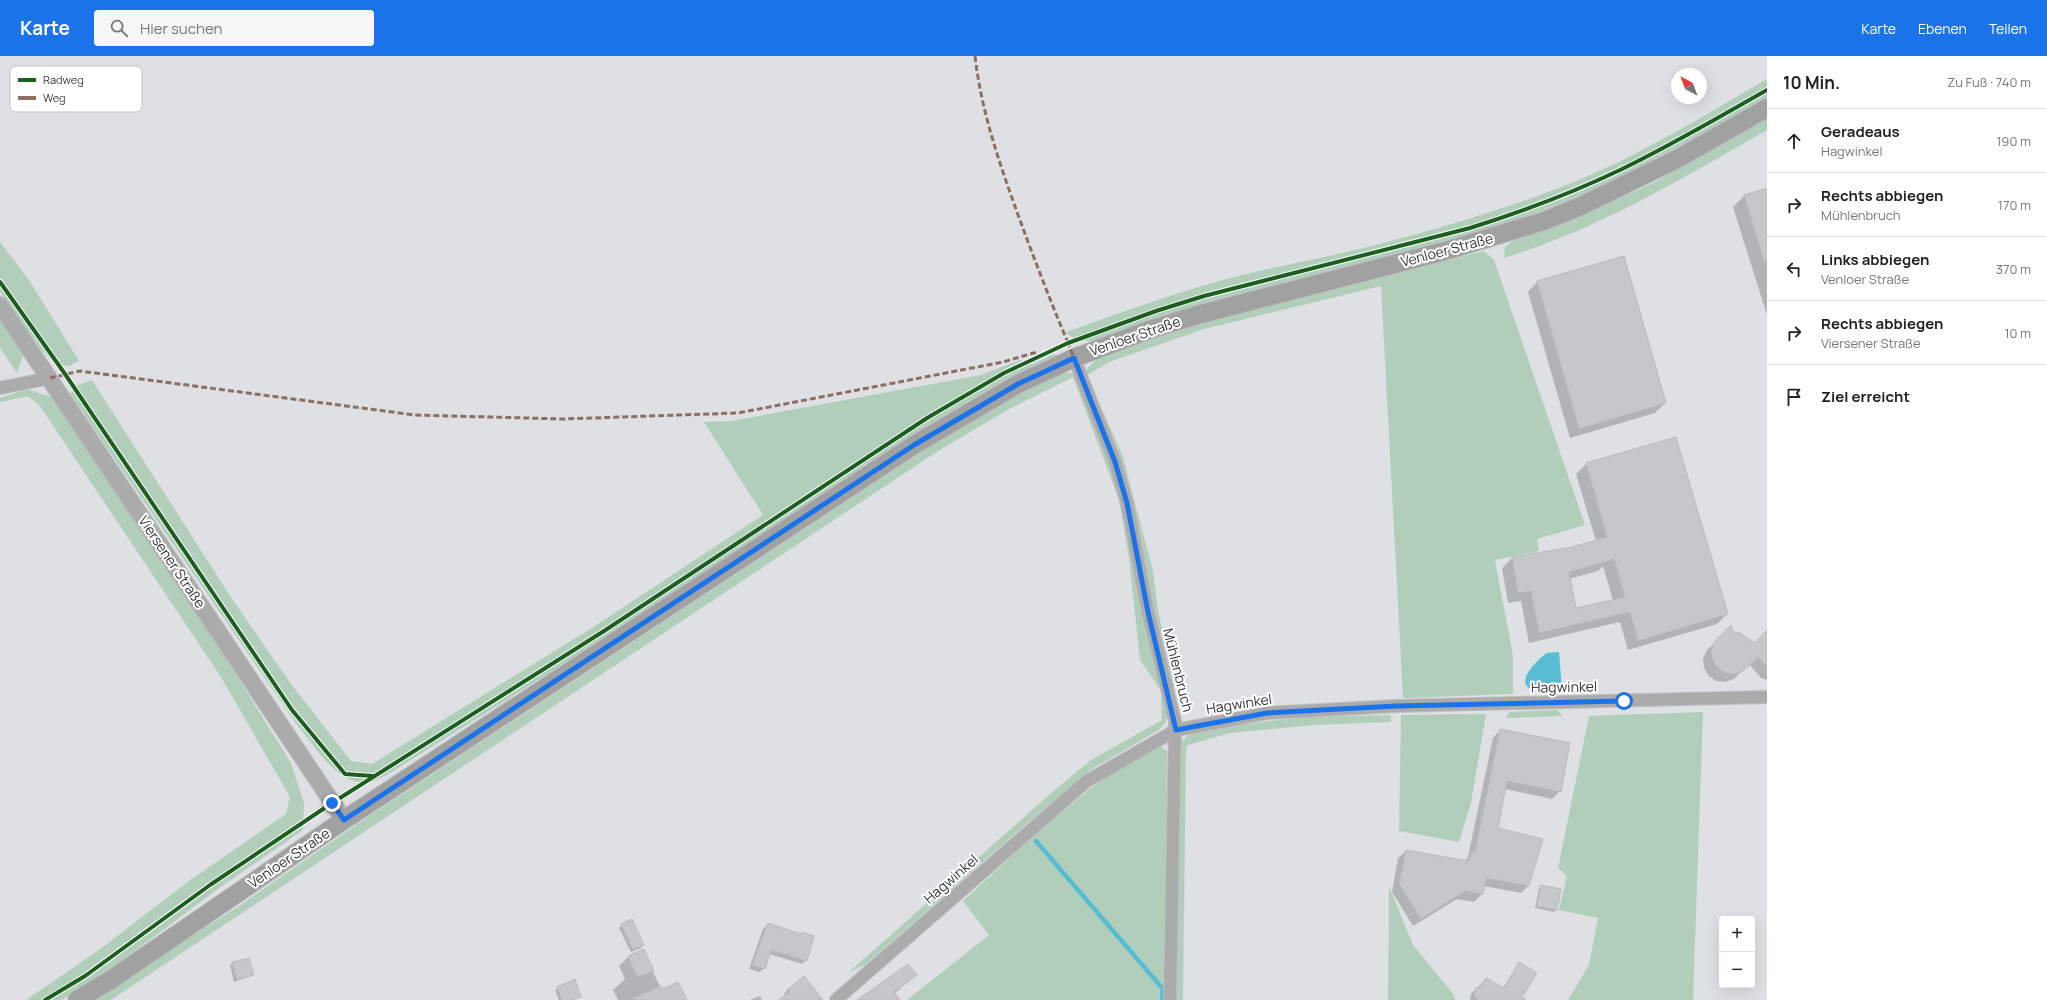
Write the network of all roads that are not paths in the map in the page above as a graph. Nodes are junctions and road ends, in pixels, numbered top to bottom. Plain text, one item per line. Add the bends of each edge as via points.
1 (1767, 108) edge
2 (0, 305) edge
3 (1074, 358) junction
4 (50, 378) junction
5 (0, 388) edge
6 (1767, 697) edge
7 (1176, 730) junction
8 (344, 820) junction
9 (77, 1000) edge
10 (836, 1000) edge
11 (1170, 1000) edge

1 - 3 main road, Venloer Straße via 1664,166 1544,221 1445,251 1200,314
2 - 4 street, Viersener Straße
3 - 7 street, Mühlenbruch via 1115,462 1127,503 1148,612
3 - 8 main road, Venloer Straße via 1018,384 914,445
4 - 5 street
4 - 8 street, Viersener Straße
6 - 7 street, Hagwinkel via 1404,706 1267,713
7 - 10 street, Hagwinkel via 1087,781
7 - 11 street, Mühlenbruch
8 - 9 main road, Venloer Straße via 112,979

